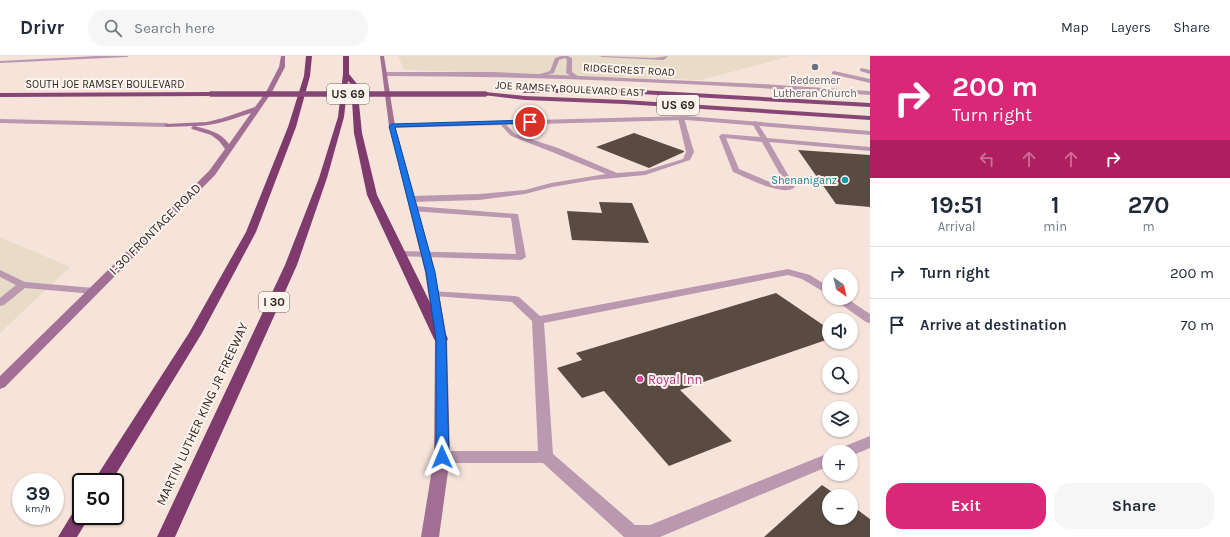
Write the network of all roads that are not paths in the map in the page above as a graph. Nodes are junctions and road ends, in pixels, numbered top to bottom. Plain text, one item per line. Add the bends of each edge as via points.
1 (127, 56) edge
2 (309, 56) edge
3 (346, 56) edge
4 (382, 56) edge
5 (565, 56) edge
6 (602, 56) edge
7 (666, 56) edge
8 (94, 57) edge
9 (281, 57) edge
10 (0, 62) edge
11 (862, 70) dead end
12 (870, 72) edge
13 (834, 73) dead end
14 (346, 74) junction
15 (386, 74) junction
16 (539, 76) junction
17 (578, 78) junction
18 (870, 82) edge
19 (870, 93) edge
20 (0, 94) edge
21 (485, 94) junction
22 (870, 105) edge
23 (258, 108) junction
24 (681, 118) junction
25 (870, 118) edge
26 (0, 121) edge
27 (501, 122) junction
28 (755, 123) junction
29 (167, 125) junction
30 (392, 126) junction
31 (870, 133) edge
32 (764, 140) junction
33 (228, 148) junction
34 (870, 149) edge
35 (615, 176) junction
36 (412, 204) junction
37 (400, 254) junction
38 (426, 255) junction
39 (0, 273) edge
40 (23, 285) junction
41 (822, 287) edge
42 (94, 291) junction
43 (434, 293) junction
44 (0, 303) edge
45 (849, 305) edge
46 (870, 319) edge
47 (538, 320) junction
48 (441, 339) junction
49 (0, 384) edge
50 (870, 442) edge
51 (858, 447) edge
52 (442, 457) junction
53 (546, 457) junction
54 (822, 462) edge
55 (108, 473) edge
56 (75, 525) edge
57 (67, 537) edge
58 (166, 537) edge
59 (430, 537) edge

1 - 8 street
2 - 55 highway via 307,76 292,127 251,232 195,334
3 - 14 highway, MARTIN LUTHER KING JR FREEWAY / I 30
4 - 15 main road
5 - 16 street via 557,59 552,72
5 - 17 street via 570,60 569,73
6 - 7 street via 660,59
8 - 10 street
9 - 23 main road, I-30 FRONTAGE ROAD via 282,67
11 - 12 street
13 - 18 street
14 - 37 highway via 354,84 358,133 372,195
14 - 58 highway, MARTIN LUTHER KING JR FREEWAY / I 30 via 341,117 323,178 291,265
15 - 16 street, RIDGECREST ROAD
15 - 30 main road
16 - 17 street, RIDGECREST ROAD
17 - 19 street, RIDGECREST ROAD
20 - 21 highway, SOUTH JOE RAMSEY BOULEVARD / US 69, bridge
21 - 22 highway, JOE RAMSEY BOULEVARD EAST / US 69 via 520,91 622,91
21 - 25 highway, JOE RAMSEY BOULEVARD EAST / US 69
23 - 29 main road via 207,124
23 - 33 main road, I-30 FRONTAGE ROAD
24 - 27 street
24 - 28 street
24 - 35 street via 690,152 686,160 645,173
26 - 29 street
27 - 30 street
27 - 35 street via 513,135
28 - 31 street
28 - 32 street
29 - 33 main road via 210,132 222,139
30 - 36 main road
32 - 32 street via 768,146 791,187 776,187 736,170 722,136
32 - 34 street
33 - 42 main road, I-30 FRONTAGE ROAD via 212,173
35 - 36 street via 558,184 525,192
36 - 38 main road
36 - 38 street via 515,216 521,257
37 - 38 street
37 - 48 highway
38 - 43 main road
39 - 40 street
40 - 42 street
40 - 44 street
41 - 47 street via 806,277 788,272
42 - 49 main road, I-30 FRONTAGE ROAD
43 - 47 street via 515,299
43 - 48 main road
45 - 46 street
47 - 53 street
48 - 52 main road
50 - 51 street
52 - 53 street
52 - 59 main road
53 - 54 street via 632,533 650,533
56 - 57 highway

